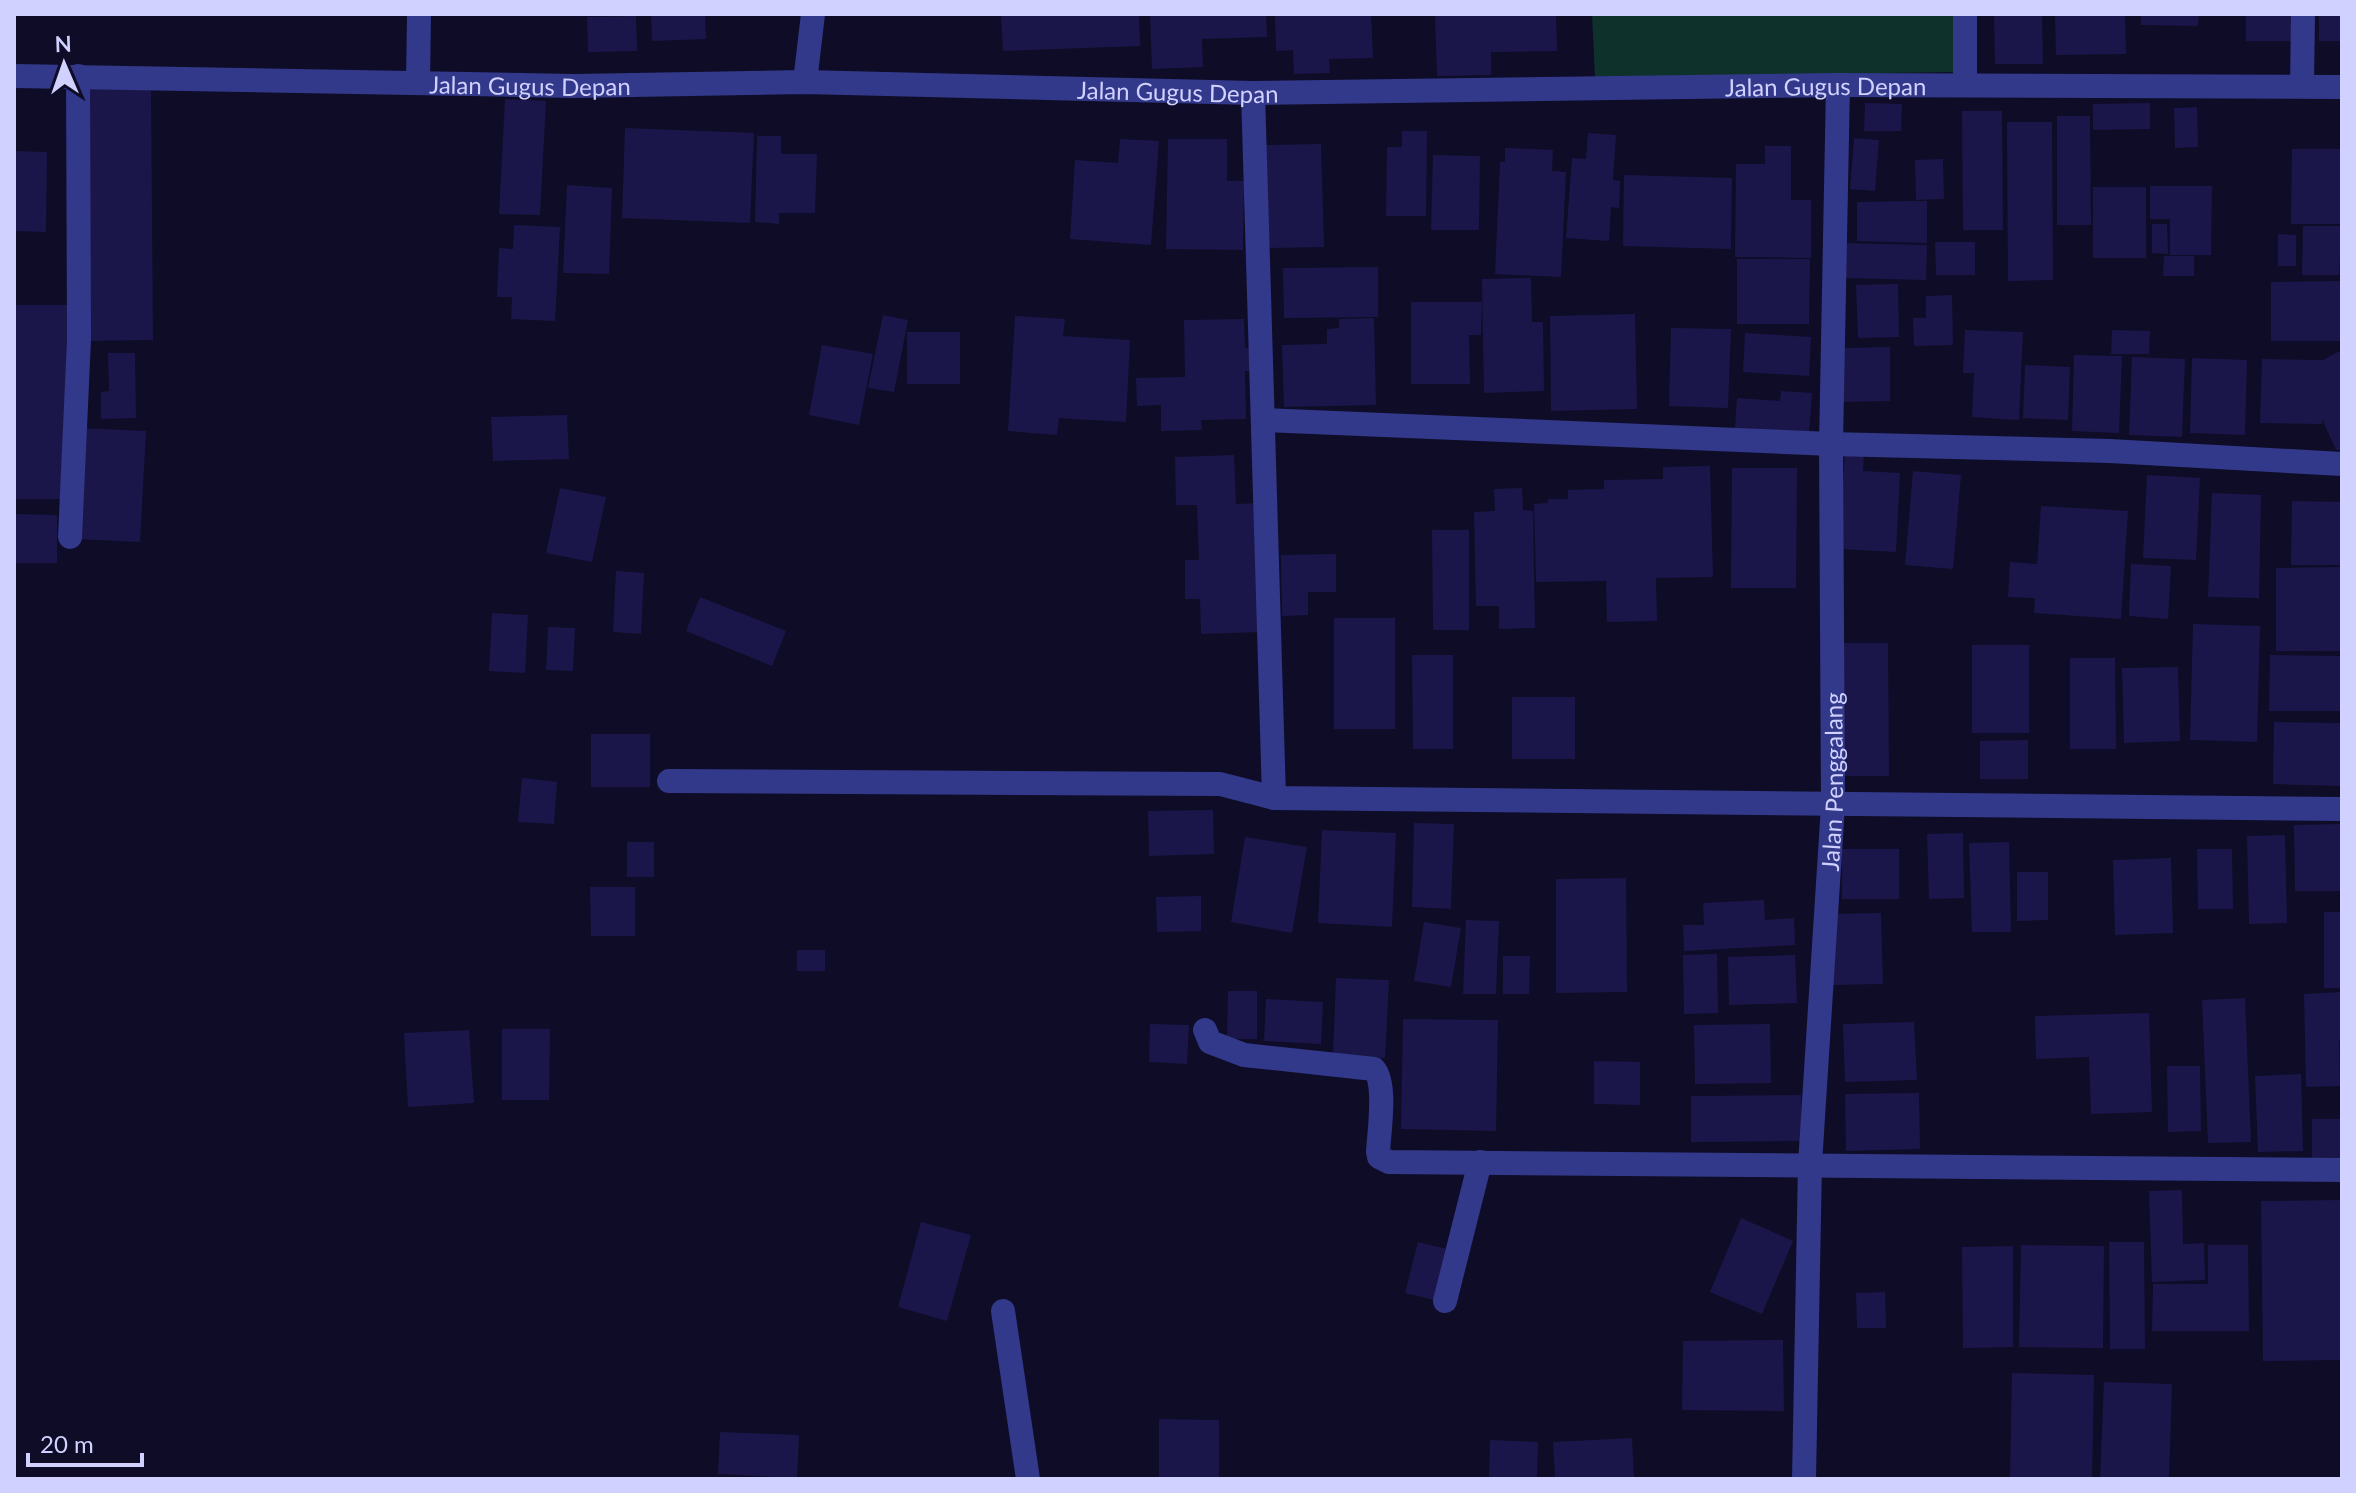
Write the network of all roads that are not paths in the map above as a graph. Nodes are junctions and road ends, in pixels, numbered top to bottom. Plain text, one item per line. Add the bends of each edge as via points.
1 (419, 14) edge
2 (813, 14) edge
3 (1965, 14) edge
4 (2303, 14) edge
5 (14, 76) edge
6 (78, 76) junction
7 (805, 82) junction
8 (418, 83) junction
9 (1965, 84) junction
10 (1838, 85) junction
11 (2302, 86) junction
12 (2342, 87) edge
13 (1253, 93) junction
14 (1263, 420) junction
15 (1831, 444) junction
16 (2342, 464) edge
17 (70, 537) dead end
18 (669, 781) dead end
19 (1274, 798) junction
20 (1833, 805) junction
21 (2342, 809) edge
22 (1205, 1030) dead end
23 (1480, 1162) junction
24 (1810, 1164) junction
25 (2342, 1170) edge
26 (1445, 1301) dead end
27 (1003, 1311) dead end
28 (1028, 1479) edge
29 (1804, 1479) edge

1 - 8 street
2 - 7 street
3 - 9 street
4 - 11 street
5 - 6 street, Jalan Gugus Depan
6 - 8 street, Jalan Gugus Depan
6 - 17 street via 79,340
7 - 8 street, Jalan Gugus Depan
7 - 13 street, Jalan Gugus Depan
9 - 10 street, Jalan Gugus Depan
9 - 11 street, Jalan Gugus Depan
10 - 13 street, Jalan Gugus Depan
10 - 15 street, Jalan Penggalang
11 - 12 street, Jalan Gugus Depan
13 - 14 street
14 - 15 street
14 - 19 street
15 - 16 street
15 - 20 street, Jalan Penggalang
18 - 19 street via 1220,784
19 - 20 street
20 - 21 street
20 - 24 street, Jalan Penggalang
22 - 23 street via 1210,1042 1244,1055 1374,1069 1381,1088 1378,1152 1384,1160
23 - 24 street
23 - 26 street
24 - 25 street
24 - 29 street, Jalan Penggalang
27 - 28 street

